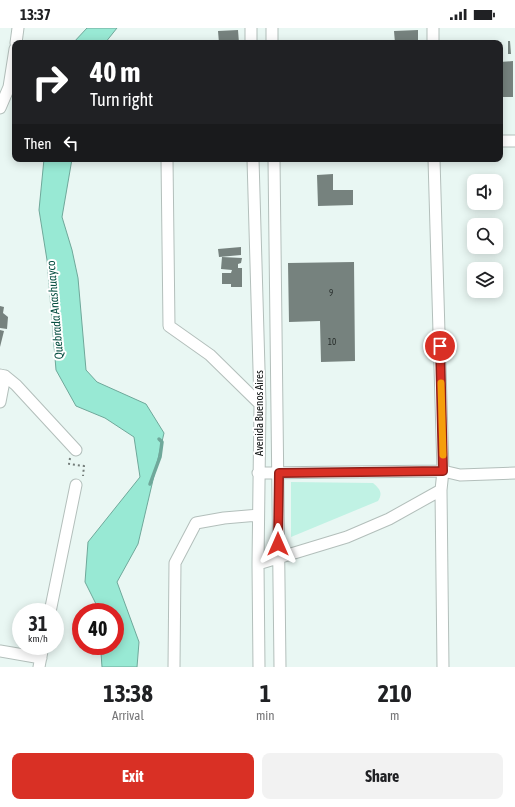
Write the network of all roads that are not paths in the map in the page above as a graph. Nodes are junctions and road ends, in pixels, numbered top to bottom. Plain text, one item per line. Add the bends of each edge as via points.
1 (18, 28) edge
2 (251, 28) edge
3 (272, 28) edge
4 (433, 28) edge
5 (16, 40) edge
6 (251, 40) edge
7 (272, 40) edge
8 (433, 40) edge
9 (12, 72) edge
10 (0, 108) edge
11 (503, 141) edge
12 (515, 141) edge
13 (167, 162) edge
14 (253, 162) edge
15 (274, 162) edge
16 (434, 162) edge
17 (2, 375) edge
18 (0, 402) edge
19 (260, 404) junction
20 (73, 452) road end
21 (443, 471) junction
22 (258, 473) junction
23 (279, 473) junction
24 (515, 473) edge
25 (77, 480) road end
26 (441, 490) junction
27 (258, 515) junction
28 (278, 559) junction
29 (258, 564) junction
30 (52, 603) edge
31 (0, 651) edge
32 (40, 662) edge
33 (174, 667) edge
34 (259, 667) edge
35 (280, 667) edge
36 (443, 667) edge

1 - 5 street
2 - 6 street
3 - 7 street
4 - 8 street
9 - 10 street via 10,87
11 - 12 street
13 - 19 street via 169,326 210,354
14 - 19 street, Avenida Buenos Aires
15 - 23 street, Avenida Buenos Aires
16 - 21 street
17 - 18 street
17 - 20 street via 16,385
19 - 22 street, Avenida Buenos Aires
21 - 23 street
21 - 24 street via 460,475
21 - 26 street
22 - 23 street
22 - 27 street, Avenida Buenos Aires
23 - 28 street, Avenida Buenos Aires
25 - 30 street
26 - 28 street via 389,519 347,537
26 - 36 street
27 - 29 street, Avenida Buenos Aires
27 - 33 street via 196,523 174,563
28 - 29 street
28 - 35 street, Avenida Buenos Aires
29 - 34 street, Avenida Buenos Aires
31 - 32 street

